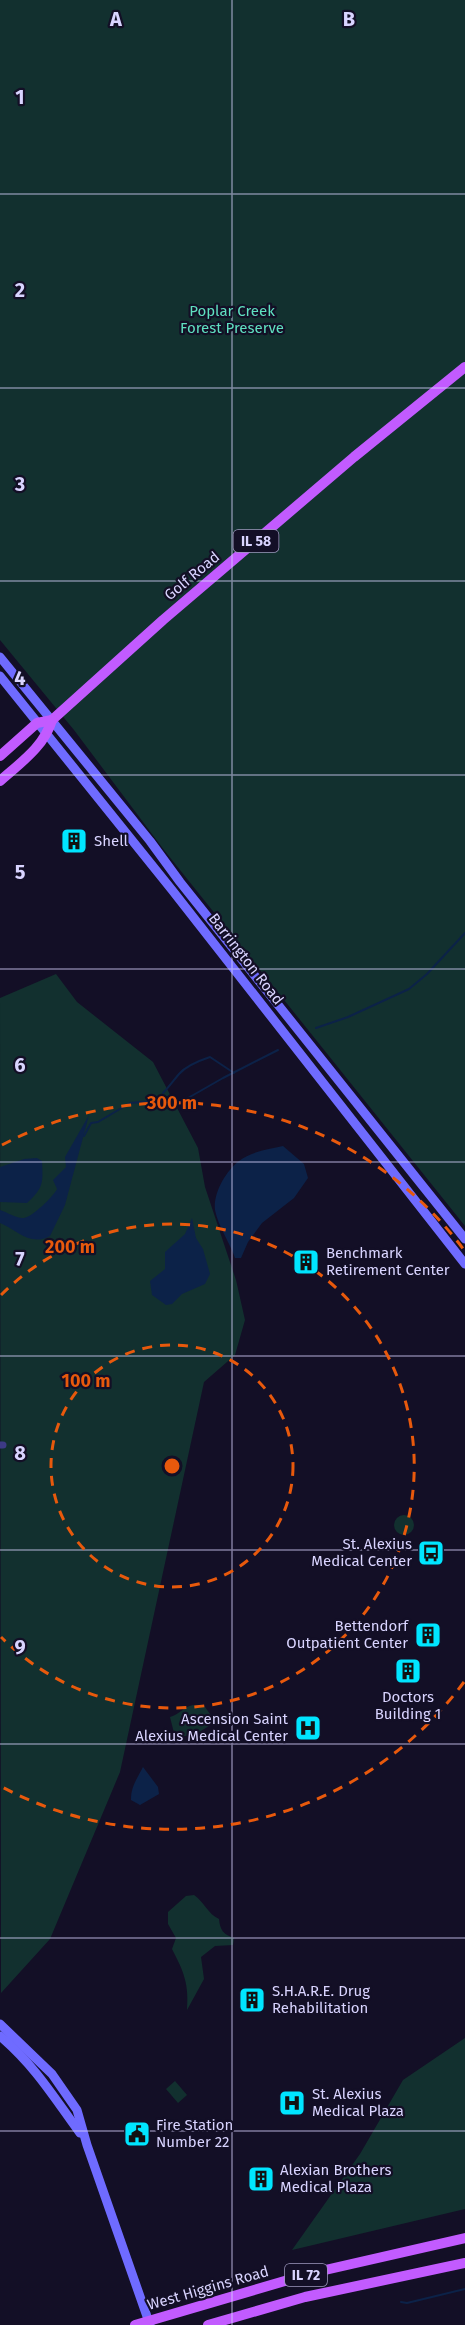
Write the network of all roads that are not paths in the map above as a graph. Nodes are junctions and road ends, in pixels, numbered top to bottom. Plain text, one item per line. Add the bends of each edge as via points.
1 (465, 367) edge
2 (0, 657) edge
3 (0, 676) edge
4 (52, 720) junction
5 (37, 723) junction
6 (47, 736) junction
7 (0, 756) edge
8 (0, 781) edge
9 (465, 1239) edge
10 (465, 1264) edge
11 (0, 2024) edge
12 (0, 2036) edge
13 (85, 2139) junction
14 (465, 2238) edge
15 (465, 2263) edge
16 (150, 2323) edge
17 (135, 2325) edge
18 (208, 2325) edge

1 - 4 main road, Golf Road / IL 58 via 354,457
2 - 4 main road, Barrington Road
3 - 5 main road, Barrington Road
4 - 5 main road
4 - 6 main road
4 - 9 main road, Barrington Road
5 - 6 main road, Barrington Road
5 - 7 main road
6 - 8 main road
6 - 10 main road, Barrington Road
11 - 13 main road via 52,2074 77,2110
12 - 13 main road via 43,2078
13 - 16 main road
14 - 16 main road, West Higgins Road / IL 72 via 312,2273
15 - 18 main road, IL 72 via 305,2297
16 - 17 main road, West Higgins Road / IL 72

